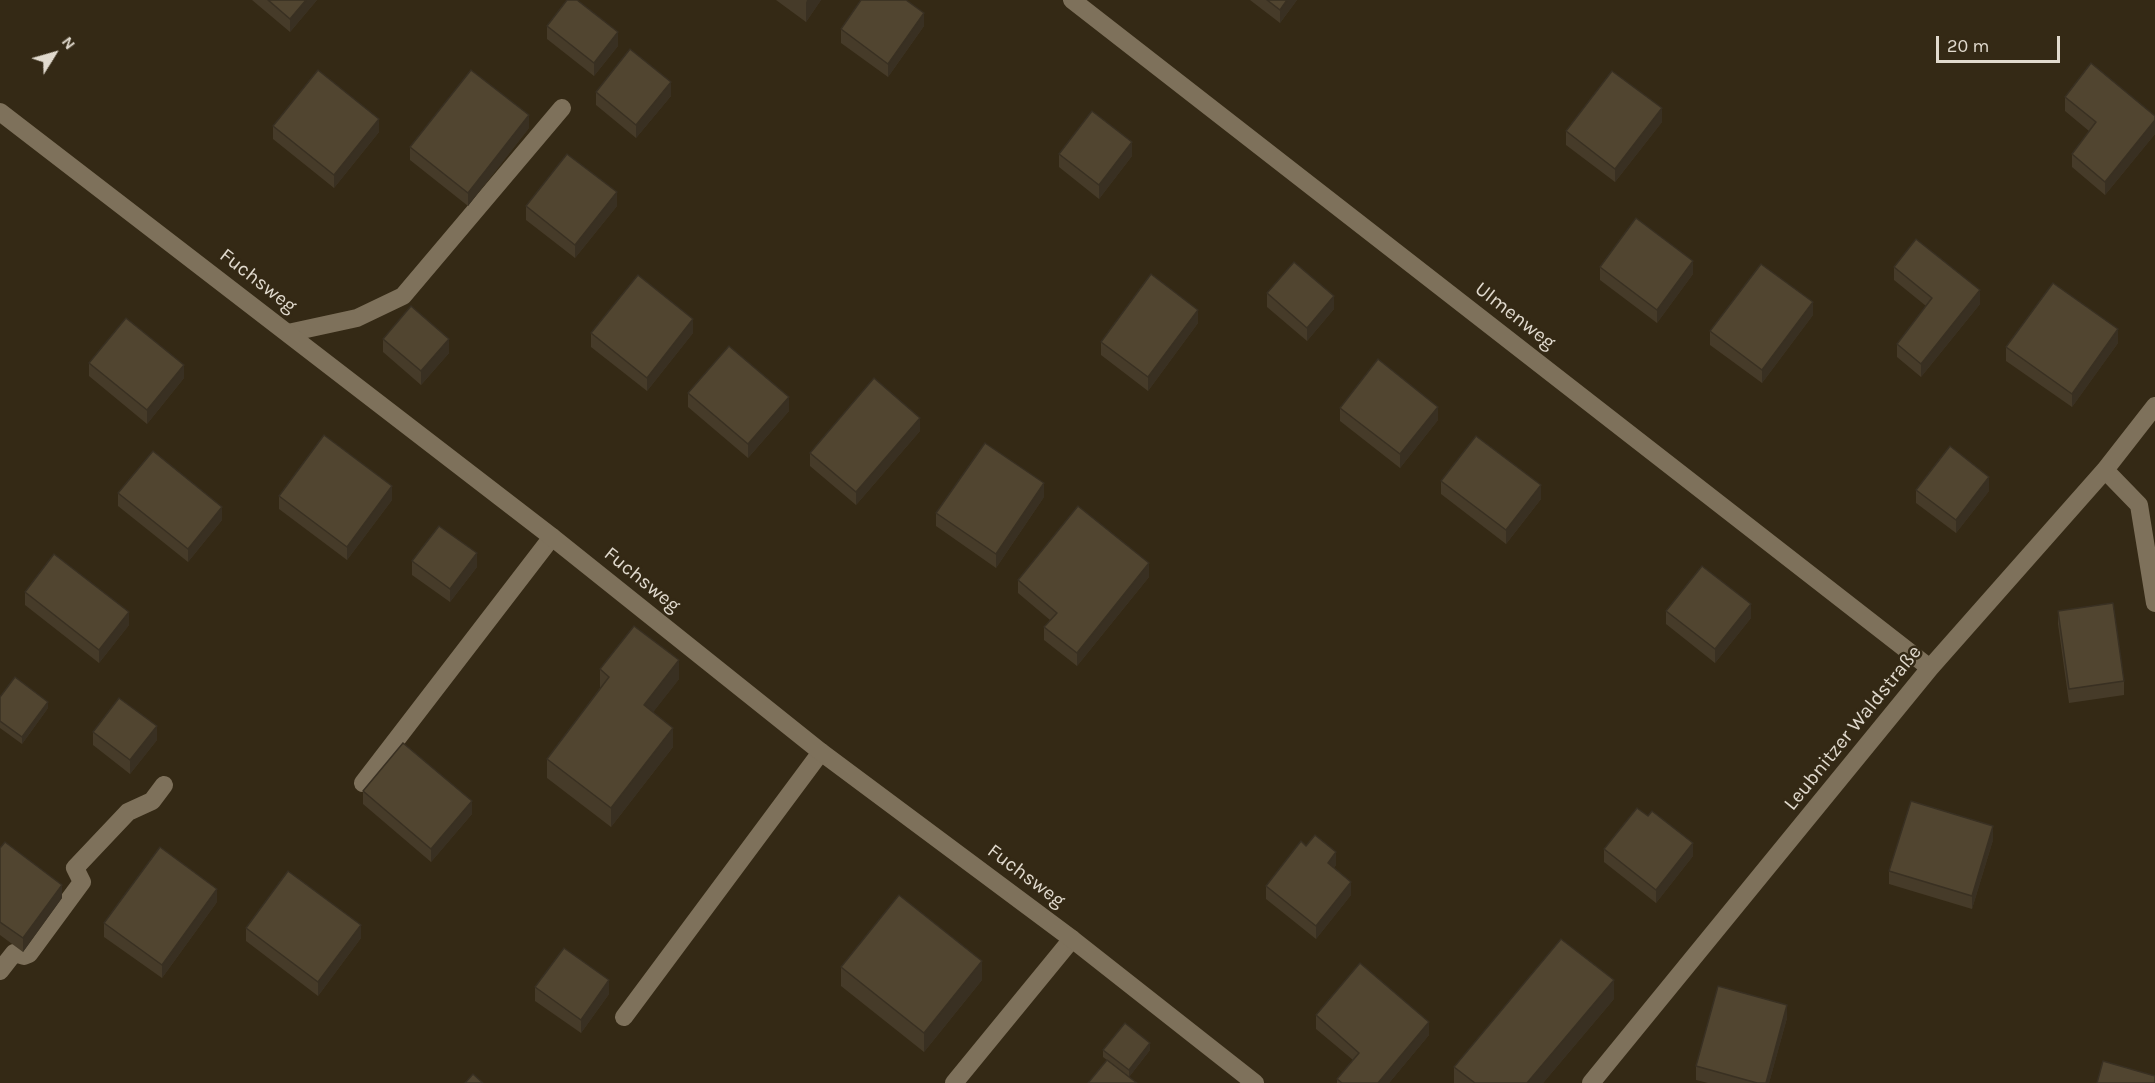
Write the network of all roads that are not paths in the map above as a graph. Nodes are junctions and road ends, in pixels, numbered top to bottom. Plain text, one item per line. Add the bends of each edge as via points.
1 (1072, 0) edge
2 (561, 108) dead end
3 (0, 112) edge
4 (288, 333) junction
5 (2155, 406) edge
6 (2105, 470) junction
7 (552, 537) junction
8 (2153, 583) edge
9 (2155, 603) edge
10 (1930, 668) junction
11 (821, 752) junction
12 (363, 783) dead end
13 (164, 785) dead end
14 (1072, 939) junction
15 (0, 971) edge
16 (624, 1017) dead end
17 (954, 1083) edge
18 (1255, 1083) edge
19 (1591, 1083) edge

1 - 10 street, Ulmenweg
2 - 4 street via 403,296 357,318
3 - 4 street, Fuchsweg
4 - 7 street, Fuchsweg
5 - 6 street, Leubnitzer Waldstraße
6 - 8 street via 2139,505
6 - 10 street, Leubnitzer Waldstraße
7 - 11 street, Fuchsweg
7 - 12 street
8 - 9 street
10 - 19 street, Leubnitzer Waldstraße
11 - 14 street, Fuchsweg
11 - 16 street
13 - 15 street via 152,801 128,812 75,868 82,882 29,954 14,952
14 - 17 street
14 - 18 street, Fuchsweg

